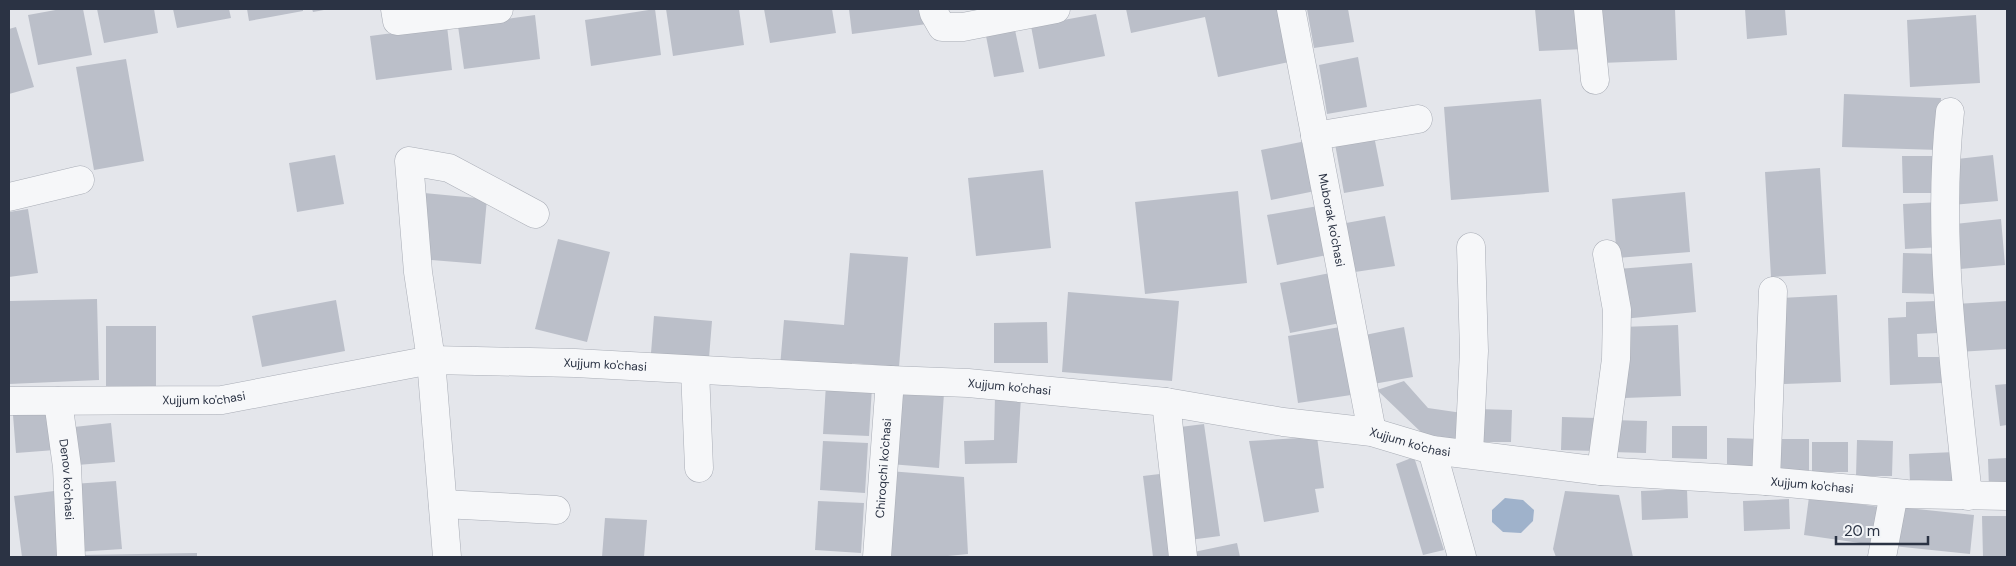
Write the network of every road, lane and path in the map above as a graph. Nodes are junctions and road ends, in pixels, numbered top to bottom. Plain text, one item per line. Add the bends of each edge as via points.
1 (395, 9) edge
2 (498, 9) edge
3 (934, 9) edge
4 (1056, 9) edge
5 (1291, 9) edge
6 (1588, 9) edge
7 (1594, 80) dead end
8 (1950, 112) dead end
9 (1418, 119) dead end
10 (1315, 136) junction
11 (80, 180) dead end
12 (9, 196) edge
13 (535, 214) dead end
14 (1471, 247) dead end
15 (1607, 254) dead end
16 (1773, 290) dead end
17 (431, 360) junction
18 (695, 370) junction
19 (890, 380) junction
20 (9, 401) edge
21 (58, 401) junction
22 (1166, 402) junction
23 (1372, 432) junction
24 (1432, 450) junction
25 (1469, 453) junction
26 (699, 468) dead end
27 (1601, 471) junction
28 (1766, 481) junction
29 (1894, 493) junction
30 (1968, 496) junction
31 (2007, 496) edge
32 (443, 504) junction
33 (556, 510) dead end
34 (71, 557) edge
35 (447, 557) edge
36 (877, 557) edge
37 (1183, 557) edge
38 (1462, 557) edge
39 (1882, 557) edge

1 - 2 street via 397,21
3 - 4 street via 942,27 963,27
5 - 10 street, Muborak ko'chasi
6 - 7 street
8 - 30 street via 1945,160 1947,256
9 - 10 street
10 - 23 street, Muborak ko'chasi
11 - 12 street
13 - 17 street via 449,168 409,161 418,272
14 - 25 street via 1474,351
15 - 27 street via 1617,310 1616,359
16 - 28 street
17 - 18 street, Xujjum ko'chasi
17 - 21 street, Xujjum ko'chasi via 222,400
17 - 32 street
18 - 19 street, Xujjum ko'chasi
18 - 26 street
19 - 22 street, Xujjum ko'chasi via 968,382
19 - 36 street, Chiroqchi ko'chasi
20 - 21 street, Xujjum ko'chasi
21 - 34 street, Denov ko'chasi via 67,466
22 - 23 street, Xujjum ko'chasi via 1283,422
22 - 37 street
23 - 24 street, Xujjum ko'chasi
24 - 25 street, Xujjum ko'chasi
24 - 38 street
25 - 27 street, Xujjum ko'chasi
27 - 28 street, Xujjum ko'chasi
28 - 29 street, Xujjum ko'chasi
29 - 30 street, Xujjum ko'chasi
29 - 39 street
30 - 31 street, Xujjum ko'chasi
32 - 33 street
32 - 35 street

